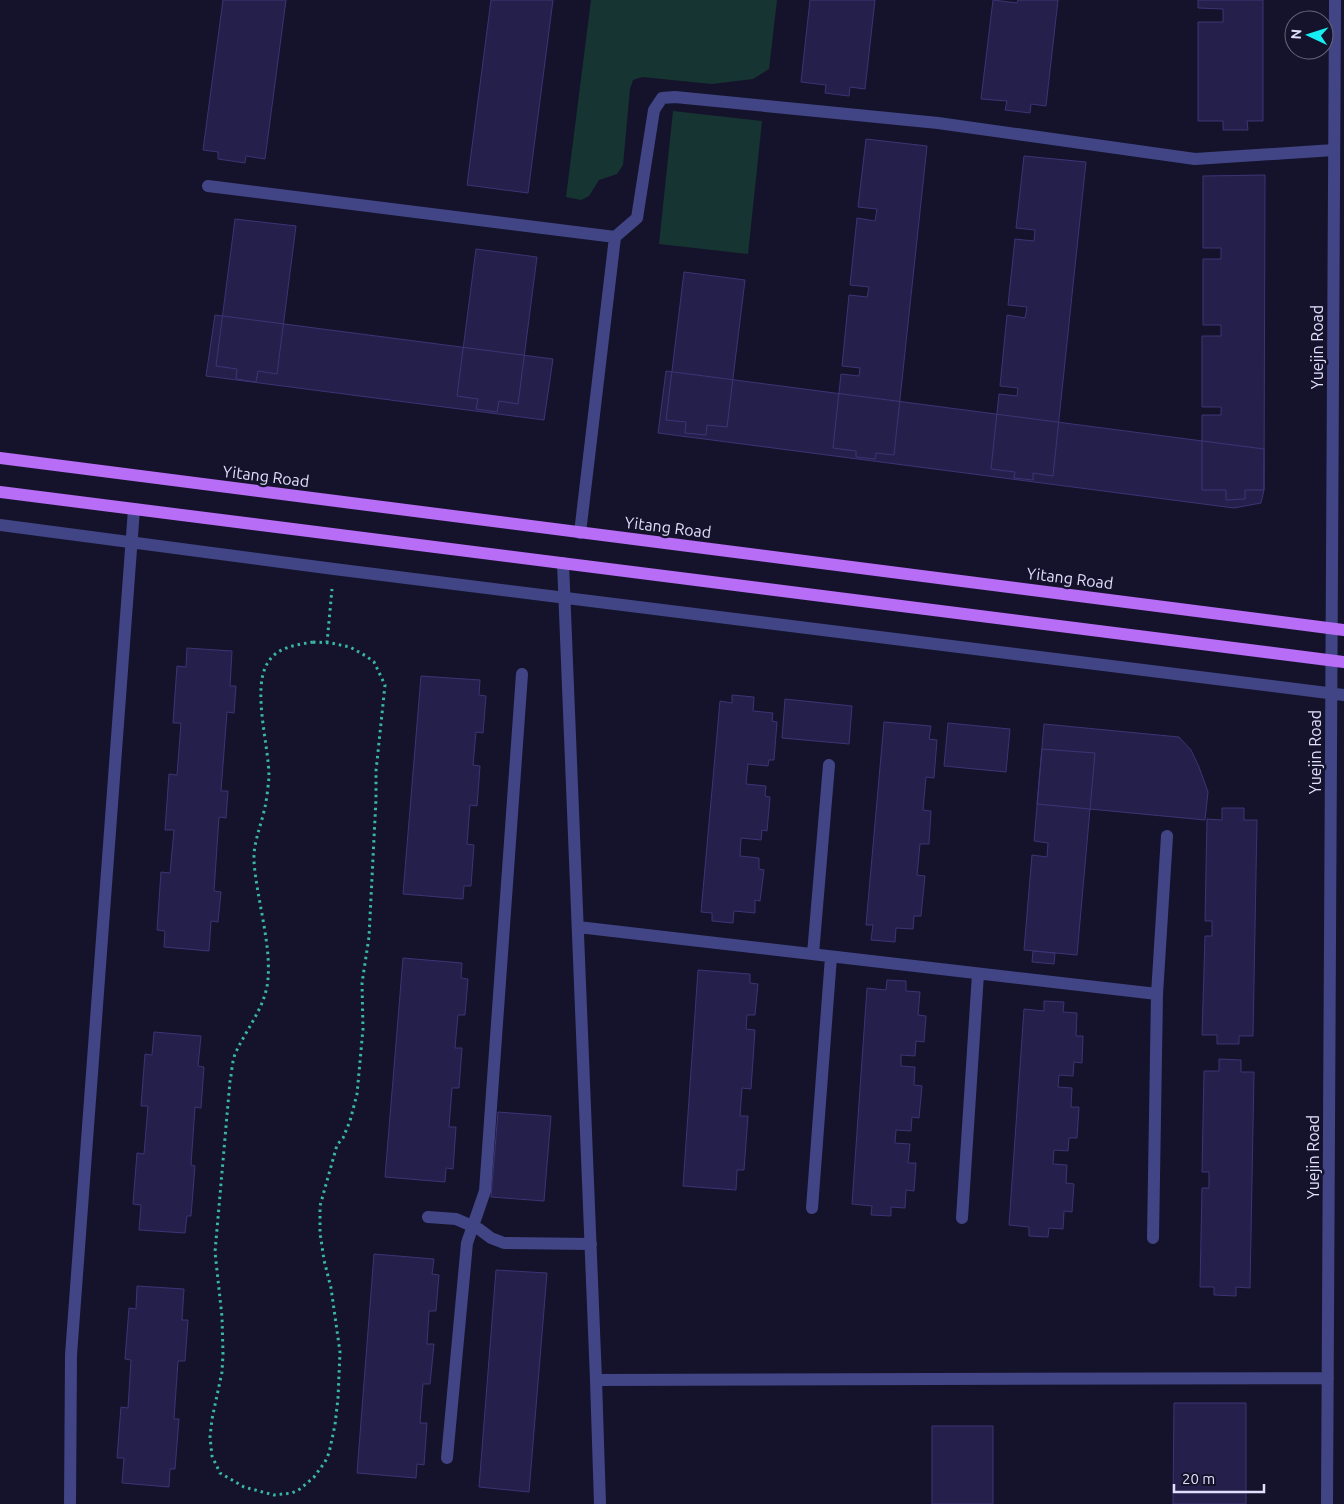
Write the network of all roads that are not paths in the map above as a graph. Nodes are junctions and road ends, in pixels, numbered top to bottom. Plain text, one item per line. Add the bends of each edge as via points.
1 (1335, 0) edge
2 (1334, 150) junction
3 (208, 186) dead end
4 (615, 236) junction
5 (0, 458) edge
6 (0, 492) edge
7 (134, 509) junction
8 (0, 525) edge
9 (580, 533) junction
10 (131, 542) junction
11 (563, 563) junction
12 (565, 598) junction
13 (1338, 629) edge
14 (1338, 661) edge
15 (522, 674) dead end
16 (1338, 694) edge
17 (829, 765) dead end
18 (1167, 836) dead end
19 (578, 927) junction
20 (812, 954) junction
21 (831, 957) junction
22 (978, 974) junction
23 (1157, 994) junction
24 (812, 1208) dead end
25 (428, 1217) dead end
26 (962, 1218) dead end
27 (472, 1226) junction
28 (1153, 1238) dead end
29 (590, 1244) junction
30 (1328, 1378) junction
31 (596, 1380) junction
32 (447, 1458) dead end
33 (70, 1504) edge
34 (600, 1504) edge
35 (1327, 1504) edge

1 - 2 street, Yuejin Road
2 - 4 street via 1195,159 938,123 662,98 654,110 637,218
2 - 13 street, Yuejin Road
3 - 4 street
4 - 9 street
5 - 9 main road, Yitang Road
6 - 7 main road
7 - 10 street
7 - 11 main road
8 - 10 street
9 - 13 main road, Yitang Road
10 - 12 street
10 - 33 street via 71,1355
11 - 12 street
11 - 14 main road
12 - 16 street
12 - 19 street
13 - 14 street, Yuejin Road
14 - 16 street, Yuejin Road
15 - 27 street via 485,1190
16 - 30 street, Yuejin Road
17 - 20 street
18 - 23 street
19 - 20 street
19 - 29 street
20 - 21 street
21 - 22 street
21 - 24 street
22 - 23 street
22 - 26 street
23 - 28 street
25 - 27 street via 456,1219
27 - 29 street via 504,1242
27 - 32 street via 467,1243
29 - 31 street
30 - 31 street
30 - 35 street, Yuejin Road
31 - 34 street

